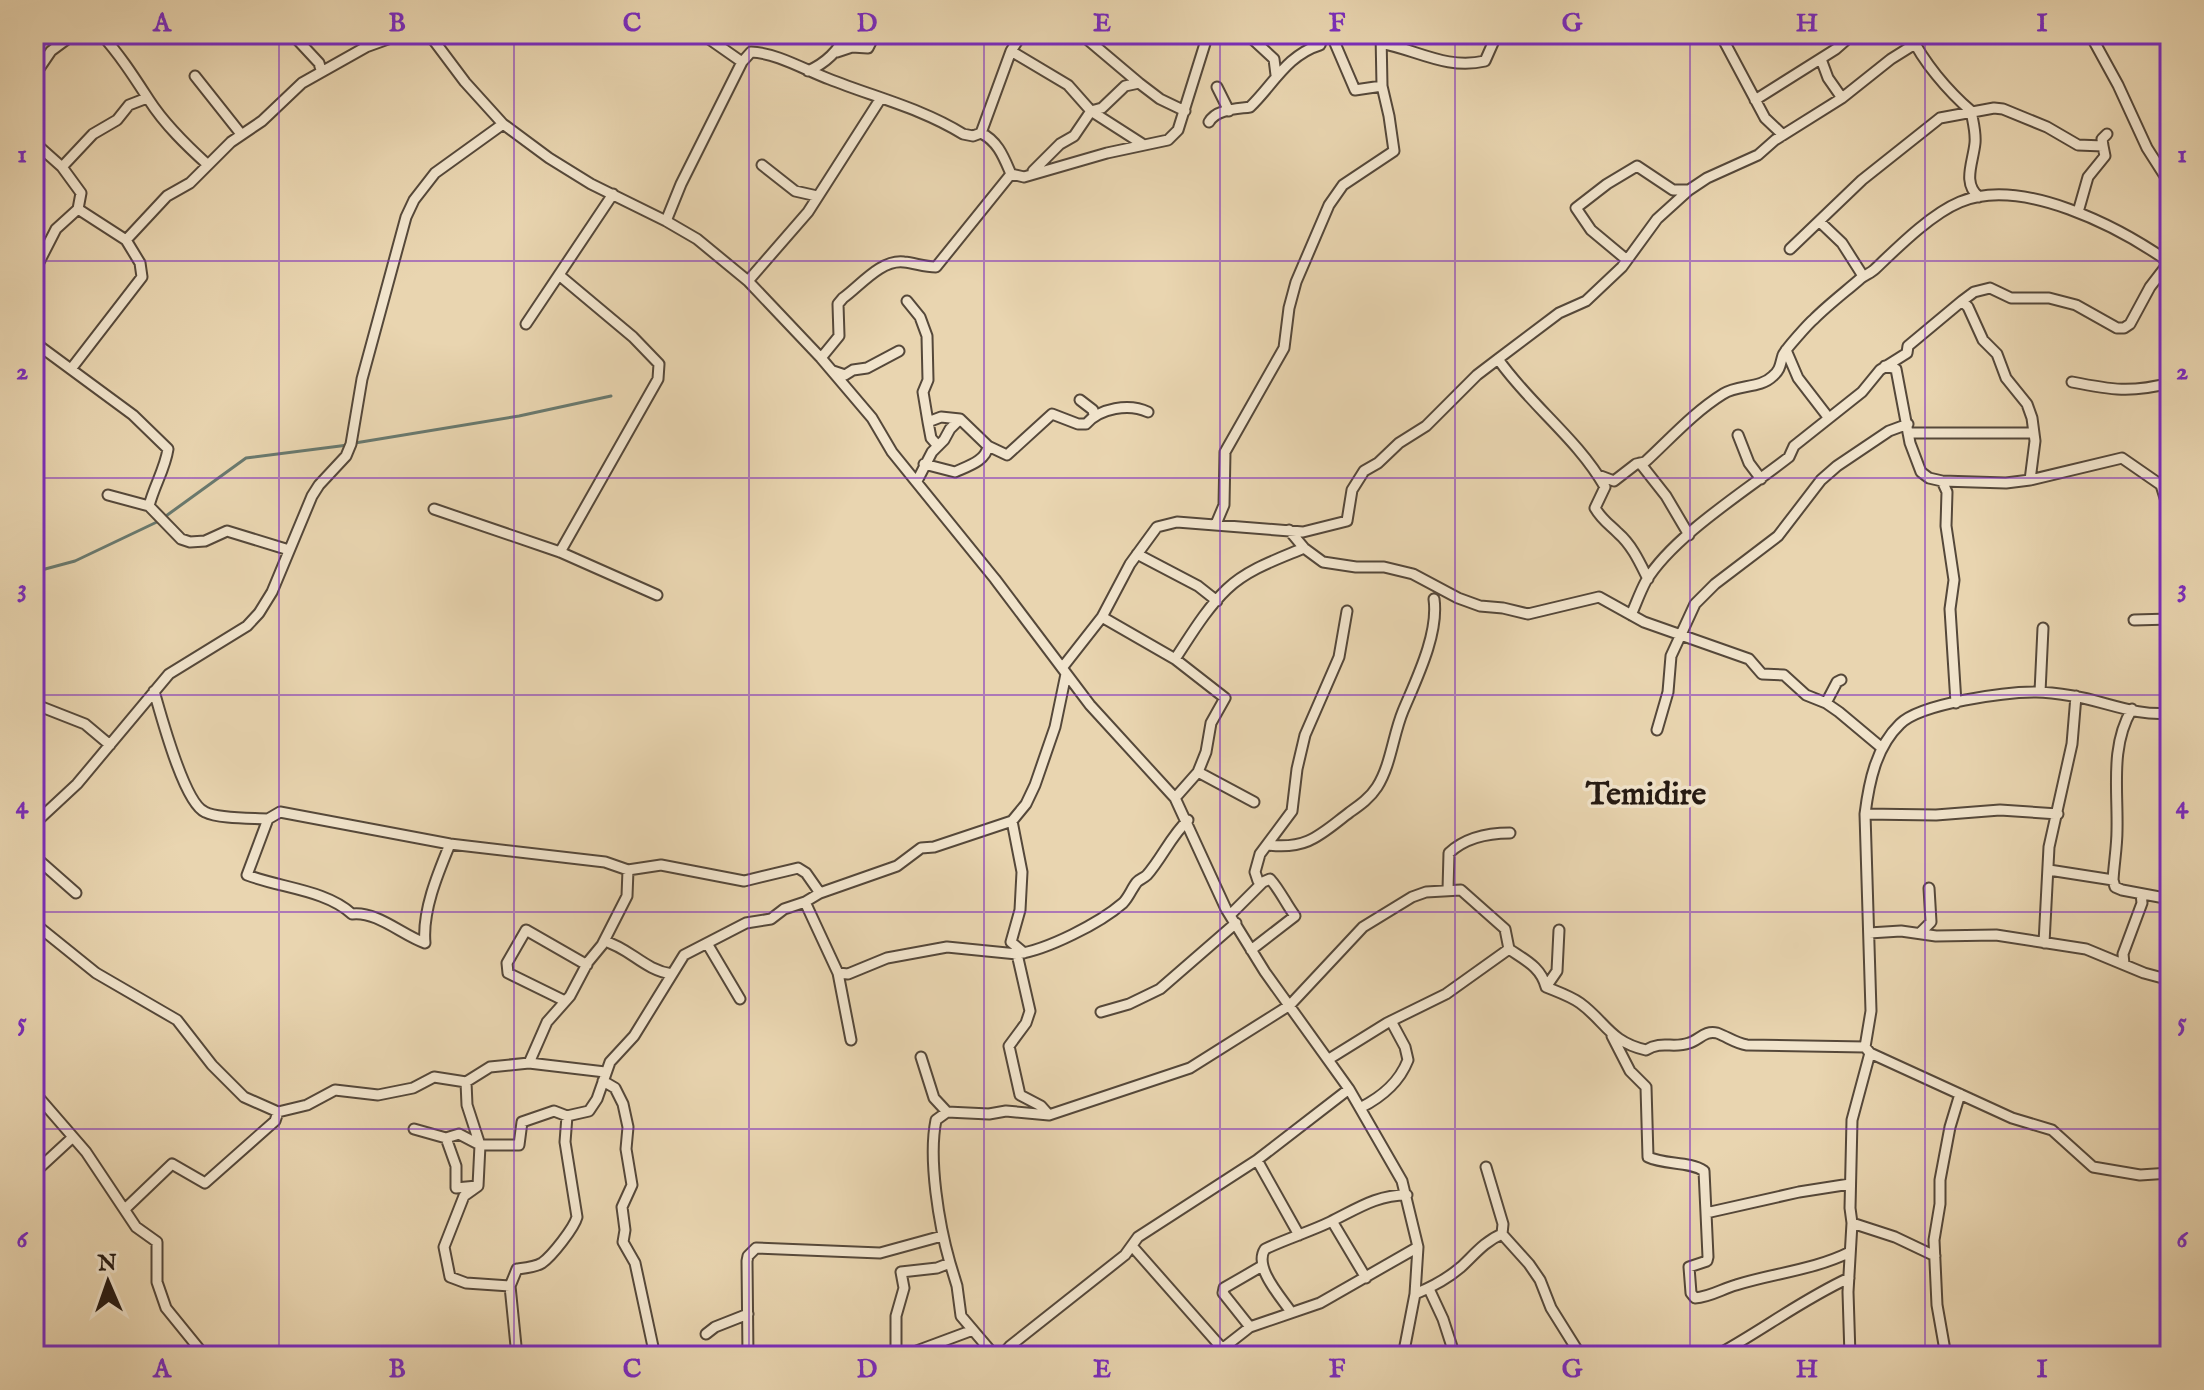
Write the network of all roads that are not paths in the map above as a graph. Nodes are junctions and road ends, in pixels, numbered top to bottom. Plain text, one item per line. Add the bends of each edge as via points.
1 (74, 34) edge
2 (101, 34) edge
3 (292, 34) edge
4 (402, 34) edge
5 (429, 34) edge
6 (702, 34) edge
7 (846, 34) edge
8 (875, 34) edge
9 (1022, 34) edge
10 (1081, 34) edge
11 (1208, 34) edge
12 (1247, 34) edge
13 (1324, 34) edge
14 (1331, 34) edge
15 (1497, 34) edge
16 (1853, 34) edge
17 (1910, 34) edge
18 (2090, 34) edge
19 (1381, 39) edge
20 (1725, 43) dead end
21 (1915, 44) junction
22 (1011, 51) junction
23 (834, 53) junction
24 (1821, 59) junction
25 (742, 62) junction
26 (321, 70) junction
27 (808, 71) junction
28 (1276, 75) junction
29 (34, 76) edge
30 (195, 76) dead end
31 (1139, 83) junction
32 (1382, 86) junction
33 (1217, 87) dead end
34 (147, 98) junction
35 (881, 98) junction
36 (1842, 98) junction
37 (1755, 100) junction
38 (1091, 111) junction
39 (1185, 111) junction
40 (1229, 111) junction
41 (1971, 111) junction
42 (1209, 122) dead end
43 (503, 124) junction
44 (981, 133) junction
45 (241, 134) junction
46 (2107, 134) dead end
47 (1783, 135) junction
48 (34, 142) edge
49 (1144, 145) junction
50 (2103, 146) junction
51 (208, 165) junction
52 (762, 165) dead end
53 (62, 167) junction
54 (1011, 174) junction
55 (1024, 177) junction
56 (2170, 184) edge
57 (1689, 190) junction
58 (613, 194) junction
59 (817, 196) junction
60 (1979, 197) junction
61 (78, 209) junction
62 (2078, 212) junction
63 (666, 221) junction
64 (1820, 222) junction
65 (126, 240) junction
66 (1790, 249) dead end
67 (1627, 260) junction
68 (2170, 261) edge
69 (34, 272) edge
70 (559, 275) junction
71 (1863, 276) junction
72 (748, 281) junction
73 (907, 301) dead end
74 (1962, 301) junction
75 (526, 324) dead end
76 (34, 342) edge
77 (1786, 350) junction
78 (899, 351) dead end
79 (1907, 353) junction
80 (821, 358) junction
81 (1498, 359) junction
82 (1885, 366) junction
83 (71, 369) junction
84 (831, 371) junction
85 (1899, 380) junction
86 (2072, 382) dead end
87 (2170, 383) edge
88 (1080, 400) dead end
89 (1148, 412) dead end
90 (1094, 415) junction
91 (1828, 417) junction
92 (960, 419) junction
93 (928, 422) junction
94 (1908, 429) junction
95 (2032, 433) junction
96 (1738, 435) dead end
97 (938, 446) junction
98 (988, 446) junction
99 (1640, 463) junction
100 (924, 464) junction
101 (1598, 475) junction
102 (1761, 479) junction
103 (2030, 480) junction
104 (917, 481) junction
105 (1942, 481) junction
106 (2166, 482) edge
107 (108, 495) dead end
108 (149, 506) junction
109 (434, 509) dead end
110 (2170, 514) edge
111 (1216, 524) junction
112 (1289, 530) junction
113 (1689, 535) junction
114 (1304, 548) junction
115 (289, 550) junction
116 (560, 552) junction
117 (1137, 554) junction
118 (1648, 579) junction
119 (657, 595) dead end
120 (1434, 599) dead end
121 (1217, 601) junction
122 (1347, 611) dead end
123 (1631, 615) junction
124 (1102, 617) junction
125 (2170, 619) edge
126 (2134, 620) dead end
127 (2043, 628) dead end
128 (1680, 634) junction
129 (1175, 659) junction
130 (1064, 671) junction
131 (1841, 680) dead end
132 (154, 691) junction
133 (2040, 692) junction
134 (2076, 696) junction
135 (1826, 703) junction
136 (1956, 703) junction
137 (34, 704) edge
138 (2132, 709) junction
139 (2170, 713) edge
140 (1657, 730) dead end
141 (110, 745) junction
142 (1882, 748) junction
143 (1198, 772) junction
144 (1175, 798) junction
145 (1254, 802) dead end
146 (1865, 814) junction
147 (2058, 814) junction
148 (268, 819) junction
149 (1188, 820) junction
150 (1012, 821) junction
151 (34, 824) edge
152 (1510, 833) dead end
153 (450, 844) junction
154 (1268, 845) junction
155 (34, 856) edge
156 (628, 870) junction
157 (2049, 870) junction
158 (2113, 880) junction
159 (1263, 882) junction
160 (1929, 888) dead end
161 (1448, 890) junction
162 (76, 893) dead end
163 (820, 893) junction
164 (2141, 894) junction
165 (2170, 899) edge
166 (805, 902) junction
167 (1233, 919) junction
168 (34, 923) edge
169 (1559, 930) dead end
170 (1869, 933) junction
171 (1920, 933) junction
172 (604, 941) junction
173 (2044, 943) junction
174 (708, 945) junction
175 (1509, 949) junction
176 (1251, 950) junction
177 (1020, 954) junction
178 (2124, 964) junction
179 (587, 965) junction
180 (838, 973) junction
181 (672, 974) junction
182 (2170, 980) edge
183 (1546, 987) junction
184 (740, 999) dead end
185 (565, 1001) junction
186 (1290, 1005) junction
187 (1101, 1012) dead end
188 (1391, 1021) junction
189 (1612, 1036) junction
190 (851, 1040) dead end
191 (1868, 1050) junction
192 (921, 1057) dead end
193 (1329, 1059) junction
194 (529, 1063) junction
195 (604, 1077) junction
196 (466, 1082) junction
197 (1349, 1089) junction
198 (34, 1092) edge
199 (1960, 1094) junction
200 (1360, 1108) junction
201 (278, 1112) junction
202 (947, 1112) junction
203 (1049, 1115) junction
204 (567, 1116) junction
205 (414, 1129) dead end
206 (73, 1137) junction
207 (446, 1138) junction
208 (480, 1145) junction
209 (1257, 1160) junction
210 (1486, 1167) dead end
211 (34, 1173) edge
212 (2170, 1173) edge
213 (1850, 1184) junction
214 (478, 1186) junction
215 (1407, 1195) junction
216 (125, 1209) junction
217 (1706, 1213) junction
218 (1332, 1221) junction
219 (1852, 1223) junction
220 (1502, 1234) junction
221 (1299, 1235) junction
222 (942, 1236) junction
223 (1132, 1246) junction
224 (1418, 1247) junction
225 (1850, 1252) junction
226 (1935, 1256) junction
227 (950, 1263) junction
228 (1262, 1266) junction
229 (1366, 1278) junction
230 (1849, 1278) junction
231 (510, 1286) junction
232 (1429, 1289) junction
233 (1415, 1294) junction
234 (1291, 1312) junction
235 (748, 1314) junction
236 (1250, 1327) junction
237 (973, 1330) junction
238 (706, 1334) dead end
239 (1221, 1347) junction
240 (205, 1356) edge
241 (517, 1356) edge
242 (655, 1356) edge
243 (748, 1356) edge
244 (896, 1356) edge
245 (903, 1356) edge
246 (998, 1356) edge
247 (1213, 1356) edge
248 (1403, 1356) edge
249 (1455, 1356) edge
250 (1581, 1356) edge
251 (1715, 1356) edge
252 (1850, 1356) edge
253 (1946, 1356) edge

1 - 29 street via 51,51
2 - 34 street
3 - 26 street
4 - 26 street
5 - 43 street
6 - 25 street
7 - 23 street
8 - 23 street via 868,48
9 - 22 street
10 - 31 street
11 - 39 street
12 - 28 street via 1274,59
13 - 28 street via 1320,45 1305,49
14 - 32 street via 1355,90
15 - 19 street via 1485,61 1475,63 1429,59
16 - 24 street
17 - 21 street
18 - 56 street
19 - 32 street
20 - 37 street
21 - 36 street
21 - 41 street
22 - 38 street via 1068,85
22 - 44 street
23 - 27 street
24 - 36 street
24 - 37 street
25 - 27 street via 758,52
25 - 63 street
26 - 45 street
27 - 35 street
28 - 40 street via 1250,107
30 - 45 street
31 - 38 street via 1125,86 1102,108
31 - 39 street
32 - 111 street via 1394,151 1343,185 1329,205 1296,282 1282,352 1225,452 1224,505
33 - 40 street
34 - 51 street
34 - 53 street via 129,105 117,120 93,134
35 - 44 street via 963,134
35 - 59 street
36 - 47 street
37 - 47 street
38 - 49 street
38 - 55 street via 1074,136
39 - 49 street via 1168,140
40 - 42 street
41 - 50 street via 2003,109 2078,145
41 - 60 street via 1975,144 1969,183
41 - 64 street via 1930,125
43 - 58 street
43 - 115 street via 435,173 414,200 362,379 351,444 312,496
44 - 54 street via 1000,150
45 - 51 street
46 - 50 street
47 - 57 street via 1748,162
48 - 53 street
49 - 55 street
50 - 62 street via 2105,156 2088,177
51 - 65 street via 167,196
52 - 59 street via 795,191
53 - 61 street via 81,193
54 - 55 street
54 - 80 street via 936,267 887,264 843,298 838,304 839,336
57 - 67 street via 1657,219
57 - 67 street via 1673,190 1637,166 1576,208 1591,230
58 - 63 street
58 - 70 street
59 - 72 street
60 - 62 street via 2027,196
60 - 71 street via 1941,212
61 - 65 street
61 - 69 street via 56,229
62 - 68 street
63 - 72 street via 718,254
64 - 66 street
64 - 71 street via 1842,243
65 - 83 street via 142,277
67 - 81 street via 1586,301 1559,313
68 - 74 street via 2124,328 2049,298 2011,298 1990,288
70 - 75 street
70 - 116 street via 659,364 658,379
71 - 77 street
72 - 80 street
73 - 93 street via 927,336 928,380 923,392
74 - 79 street via 1908,346
74 - 95 street via 2027,404
76 - 83 street
77 - 91 street via 1798,378
77 - 99 street via 1773,378 1726,392
78 - 84 street via 845,375
79 - 82 street
79 - 85 street
80 - 84 street
81 - 101 street
81 - 112 street via 1426,426 1364,471 1352,490 1347,521 1303,532
82 - 85 street via 1896,369
82 - 91 street via 1862,392
83 - 108 street via 168,449
84 - 104 street
85 - 94 street
86 - 87 street via 2124,391
88 - 90 street
89 - 90 street via 1118,408
90 - 98 street via 1078,424 1052,414 1007,455
91 - 102 street
92 - 93 street
92 - 97 street
92 - 98 street
93 - 97 street
94 - 95 street
94 - 105 street via 1921,472
94 - 128 street via 1889,431 1821,480 1778,536 1695,604
95 - 103 street
96 - 102 street
97 - 100 street
98 - 100 street via 983,457 955,472
99 - 101 street via 1614,481
99 - 113 street
100 - 104 street
101 - 118 street via 1605,487 1595,508 1631,549
102 - 113 street
103 - 105 street
103 - 106 street via 2122,458
104 - 130 street
105 - 136 street via 1954,580 1950,609
106 - 110 street
107 - 108 street
108 - 115 street via 190,542 227,531
109 - 116 street
111 - 112 street
111 - 117 street via 1157,527
112 - 114 street
113 - 118 street
114 - 121 street via 1256,569
114 - 123 street via 1334,565 1413,574 1480,606 1528,614 1599,597
115 - 132 street via 272,592 247,626 169,674
116 - 119 street
117 - 121 street
117 - 124 street
118 - 123 street
120 - 154 street via 1434,621 1417,680 1379,785 1319,836 1289,848
121 - 129 street
122 - 154 street via 1339,657 1305,735 1292,811
123 - 128 street
124 - 129 street
124 - 130 street
125 - 126 street
127 - 133 street
128 - 135 street via 1749,659 1762,674 1784,675 1806,695
128 - 140 street
129 - 143 street via 1225,698 1211,723
130 - 144 street
130 - 150 street via 1055,727 1035,785
131 - 135 street
132 - 141 street
132 - 148 street via 194,805 206,813
133 - 134 street
133 - 136 street
134 - 138 street
134 - 147 street
135 - 142 street
136 - 142 street via 1912,714
137 - 141 street via 85,724
138 - 139 street
138 - 158 street via 2118,744
141 - 151 street
142 - 146 street
143 - 144 street
143 - 145 street
144 - 149 street
146 - 147 street
146 - 170 street
147 - 157 street
148 - 153 street via 280,812
148 - 153 street via 247,875 336,901 352,914 365,913 425,943 434,891
149 - 167 street
149 - 177 street via 1124,902 1072,934
150 - 163 street via 921,848 897,866
150 - 177 street via 1022,872 1011,942
152 - 161 street via 1458,844 1449,853
153 - 156 street via 605,862
154 - 159 street via 1255,872
155 - 162 street
156 - 163 street via 661,865 744,881 798,868
156 - 172 street via 627,896
157 - 158 street
157 - 173 street
158 - 164 street via 2115,887
159 - 167 street
159 - 176 street via 1270,879 1278,887 1295,916
160 - 171 street via 1931,922
161 - 175 street via 1461,890 1505,929
161 - 186 street via 1412,897 1363,927
163 - 166 street
164 - 165 street
164 - 178 street
166 - 174 street via 771,919 746,923
166 - 180 street
167 - 176 street
167 - 187 street via 1160,989
168 - 201 street via 96,973 177,1020 244,1097
169 - 183 street via 1557,971
170 - 171 street
170 - 191 street
171 - 173 street via 1996,935
172 - 179 street
172 - 181 street via 647,967
173 - 178 street via 2086,949
174 - 181 street via 684,955
174 - 184 street
175 - 183 street via 1534,965
175 - 188 street via 1446,994
176 - 186 street
177 - 180 street via 947,947
177 - 203 street via 1030,1011 1009,1046 1012,1066 1020,1095
178 - 182 street
179 - 185 street
179 - 185 street via 526,930 507,963 508,973
180 - 190 street
181 - 195 street
183 - 189 street via 1582,1004
185 - 194 street via 547,1022
186 - 193 street
186 - 203 street via 1190,1068
188 - 193 street
188 - 200 street via 1408,1060 1390,1088
189 - 191 street via 1646,1050 1657,1044 1688,1044 1716,1033 1747,1045
189 - 217 street via 1630,1071 1646,1087 1648,1157 1704,1171
191 - 199 street
191 - 213 street via 1852,1120
192 - 202 street via 934,1098
193 - 197 street
194 - 195 street
194 - 196 street via 490,1067
195 - 204 street via 589,1111
195 - 242 street via 623,1104 628,1127 632,1185 622,1207 623,1242 635,1263
196 - 201 street via 434,1077 413,1088 378,1095 335,1090
196 - 208 street via 467,1105
197 - 200 street
197 - 209 street
198 - 206 street
199 - 212 street via 2052,1130 2093,1167 2140,1175
199 - 226 street via 1940,1180
200 - 215 street
201 - 216 street via 275,1121 205,1183 172,1164
202 - 203 street
202 - 222 street via 936,1120 933,1143
204 - 208 street via 554,1111 522,1122 519,1145
204 - 231 street via 575,1222 541,1264 517,1269
205 - 207 street
206 - 211 street
206 - 216 street
207 - 208 street via 459,1134
207 - 214 street via 456,1166 456,1188
208 - 214 street
209 - 221 street
209 - 223 street via 1158,1221
210 - 220 street
213 - 217 street
213 - 219 street
214 - 231 street via 464,1196 444,1247 450,1277
215 - 218 street via 1370,1200
215 - 224 street
216 - 240 street via 136,1227 157,1242 157,1282 166,1308
217 - 225 street via 1707,1261 1689,1267 1695,1298
218 - 221 street
218 - 229 street
219 - 225 street
219 - 226 street
220 - 232 street
220 - 250 street via 1535,1272
221 - 228 street via 1265,1249
222 - 227 street
222 - 235 street via 880,1253 756,1248 747,1261
223 - 239 street
223 - 246 street
224 - 229 street
224 - 233 street
225 - 230 street
226 - 253 street
227 - 237 street via 961,1316
227 - 244 street via 901,1272
228 - 234 street
228 - 236 street via 1223,1293
229 - 234 street
230 - 251 street
230 - 252 street
231 - 241 street
232 - 233 street
232 - 249 street
233 - 248 street
234 - 236 street
235 - 238 street
235 - 243 street
236 - 239 street
237 - 245 street
237 - 246 street
239 - 247 street

